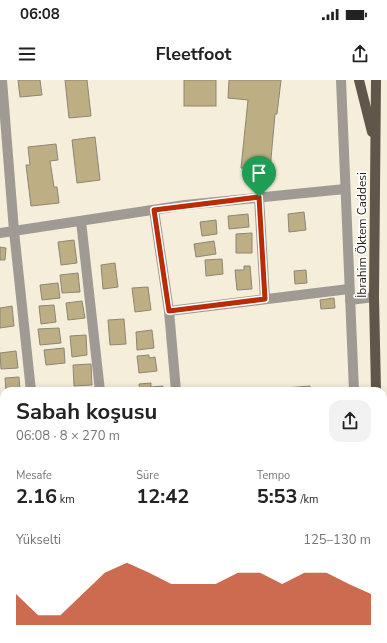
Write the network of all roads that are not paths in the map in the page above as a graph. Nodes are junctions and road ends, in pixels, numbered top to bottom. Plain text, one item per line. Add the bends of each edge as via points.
1 (2, 80) edge
2 (341, 80) edge
3 (359, 80) edge
4 (376, 80) edge
5 (376, 143) junction
6 (345, 189) junction
7 (259, 197) junction
8 (154, 210) junction
9 (81, 221) junction
10 (14, 231) junction
11 (0, 233) edge
12 (349, 289) junction
13 (374, 297) junction
14 (265, 299) junction
15 (350, 300) junction
16 (169, 311) junction
17 (31, 387) edge
18 (100, 387) edge
19 (176, 387) edge
20 (354, 387) edge
21 (376, 387) edge

1 - 10 street
2 - 6 street
3 - 5 main road
4 - 5 main road, İbrahim Öktem Caddesi
5 - 13 main road, İbrahim Öktem Caddesi
6 - 7 street
6 - 12 street
7 - 8 street
7 - 14 street
8 - 9 street
8 - 16 street
9 - 10 street
9 - 18 street
10 - 11 street
10 - 17 street
12 - 14 street
12 - 15 street
13 - 15 street
13 - 21 main road, İbrahim Öktem Caddesi
14 - 16 street
15 - 20 street
16 - 19 street

